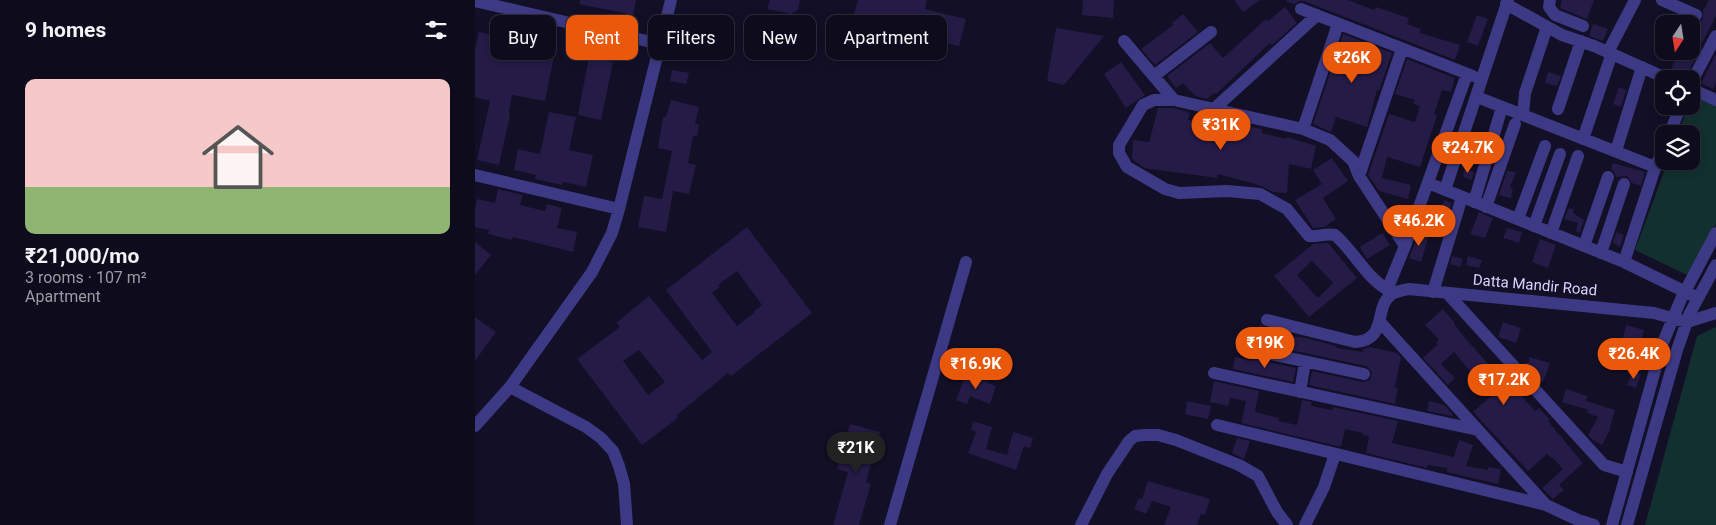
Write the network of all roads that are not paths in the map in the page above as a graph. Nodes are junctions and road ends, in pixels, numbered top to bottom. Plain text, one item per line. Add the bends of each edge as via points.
1 (475, 0) edge
2 (671, 0) edge
3 (1550, 0) edge
4 (1635, 0) edge
5 (1662, 0) edge
6 (1507, 2) edge
7 (496, 3) edge
8 (1301, 9) dead end
9 (1696, 14) dead end
10 (667, 15) edge
11 (1317, 15) junction
12 (1338, 24) junction
13 (1583, 26) dead end
14 (1547, 27) junction
15 (1211, 32) dead end
16 (1716, 36) edge
17 (648, 41) edge
18 (1124, 41) dead end
19 (1581, 41) junction
20 (1402, 48) junction
21 (1610, 53) junction
22 (656, 60) edge
23 (1642, 67) junction
24 (1698, 70) edge
25 (1655, 73) edge
26 (1467, 74) junction
27 (1154, 76) junction
28 (1482, 80) junction
29 (1700, 93) edge
30 (1477, 97) junction
31 (1174, 100) junction
32 (1716, 100) edge
33 (1502, 107) junction
34 (1215, 108) junction
35 (1558, 109) dead end
36 (1519, 120) junction
37 (1303, 129) junction
38 (1583, 138) junction
39 (1545, 146) dead end
40 (1616, 152) junction
41 (1560, 154) dead end
42 (1578, 156) dead end
43 (1655, 167) joint
44 (475, 176) edge
45 (1359, 176) junction
46 (1608, 177) dead end
47 (1427, 183) junction
48 (1624, 184) dead end
49 (1445, 190) junction
50 (1468, 199) junction
51 (1486, 207) junction
52 (619, 209) junction
53 (1517, 219) junction
54 (1534, 226) junction
55 (1551, 233) junction
56 (1716, 233) edge
57 (1405, 246) junction
58 (1584, 246) junction
59 (1601, 253) junction
60 (966, 262) dead end
61 (1624, 262) junction
62 (1716, 265) edge
63 (1390, 291) junction
64 (1685, 291) junction
65 (1433, 292) junction
66 (1447, 293) junction
67 (1698, 298) junction
68 (1716, 313) edge
69 (1672, 319) junction
70 (1267, 320) dead end
71 (1380, 322) junction
72 (1687, 322) junction
73 (1242, 348) dead end
74 (1305, 362) junction
75 (1214, 373) dead end
76 (1364, 374) dead end
77 (510, 387) junction
78 (1300, 392) junction
79 (1217, 425) dead end
80 (475, 426) edge
81 (1478, 430) junction
82 (1335, 454) junction
83 (1627, 472) junction
84 (1546, 505) junction
85 (627, 525) edge
86 (890, 525) edge
87 (1081, 525) edge
88 (1287, 525) edge
89 (1305, 525) edge
90 (1594, 525) edge
91 (1611, 525) edge
92 (1627, 525) edge

1 - 7 street
2 - 10 street
3 - 13 street via 1549,7 1555,15
4 - 21 street
5 - 9 street
6 - 14 street
6 - 28 street
7 - 17 street
8 - 11 street
11 - 12 street
11 - 34 street
12 - 20 street
12 - 37 street
14 - 19 street
14 - 36 street
15 - 27 street
16 - 24 street
18 - 27 street
19 - 21 street
19 - 35 street
20 - 26 street
20 - 45 street
21 - 23 street
21 - 38 street
22 - 52 street
23 - 25 street
23 - 40 street
26 - 28 street
26 - 47 street
27 - 31 street
28 - 30 street
29 - 32 street
30 - 33 street
30 - 49 street
31 - 34 street
31 - 63 street via 1154,100 1143,105 1119,145 1119,153 1127,167 1165,189 1179,193 1227,191 1260,194 1287,209 1309,236 1335,234 1368,274
33 - 36 street
33 - 50 street
34 - 37 street
36 - 38 street
36 - 51 street
37 - 45 street via 1330,140 1353,161
38 - 40 street
39 - 53 street
40 - 43 street
41 - 54 street
42 - 55 street
43 - 61 street
44 - 52 street
45 - 57 street
46 - 58 street
47 - 49 street
47 - 57 street
48 - 59 street
49 - 50 street
50 - 51 street
50 - 65 street
51 - 53 street
52 - 77 street via 612,233 592,272
53 - 54 street
54 - 55 street
55 - 58 street
56 - 64 street
57 - 63 street
58 - 59 street
59 - 61 street
60 - 86 street
61 - 64 street
62 - 67 street
63 - 65 street, Datta Mandir Road
63 - 71 street via 1382,306
64 - 67 street
64 - 69 street
65 - 66 street, Datta Mandir Road
66 - 69 street, Datta Mandir Road via 1654,313
66 - 83 street via 1604,465
67 - 72 street
68 - 72 street
69 - 72 street, Datta Mandir Road
69 - 83 street
70 - 71 street via 1355,342 1363,342 1372,336
71 - 81 street
72 - 92 street
73 - 74 street
74 - 76 street
74 - 78 street
75 - 78 street
77 - 80 street
77 - 85 street via 586,427 613,451 624,484
78 - 81 street
79 - 82 street
81 - 84 street
82 - 84 street
82 - 89 street via 1324,487
83 - 91 street
84 - 90 street
87 - 88 street via 1107,474 1129,441 1144,435 1176,440 1259,476

